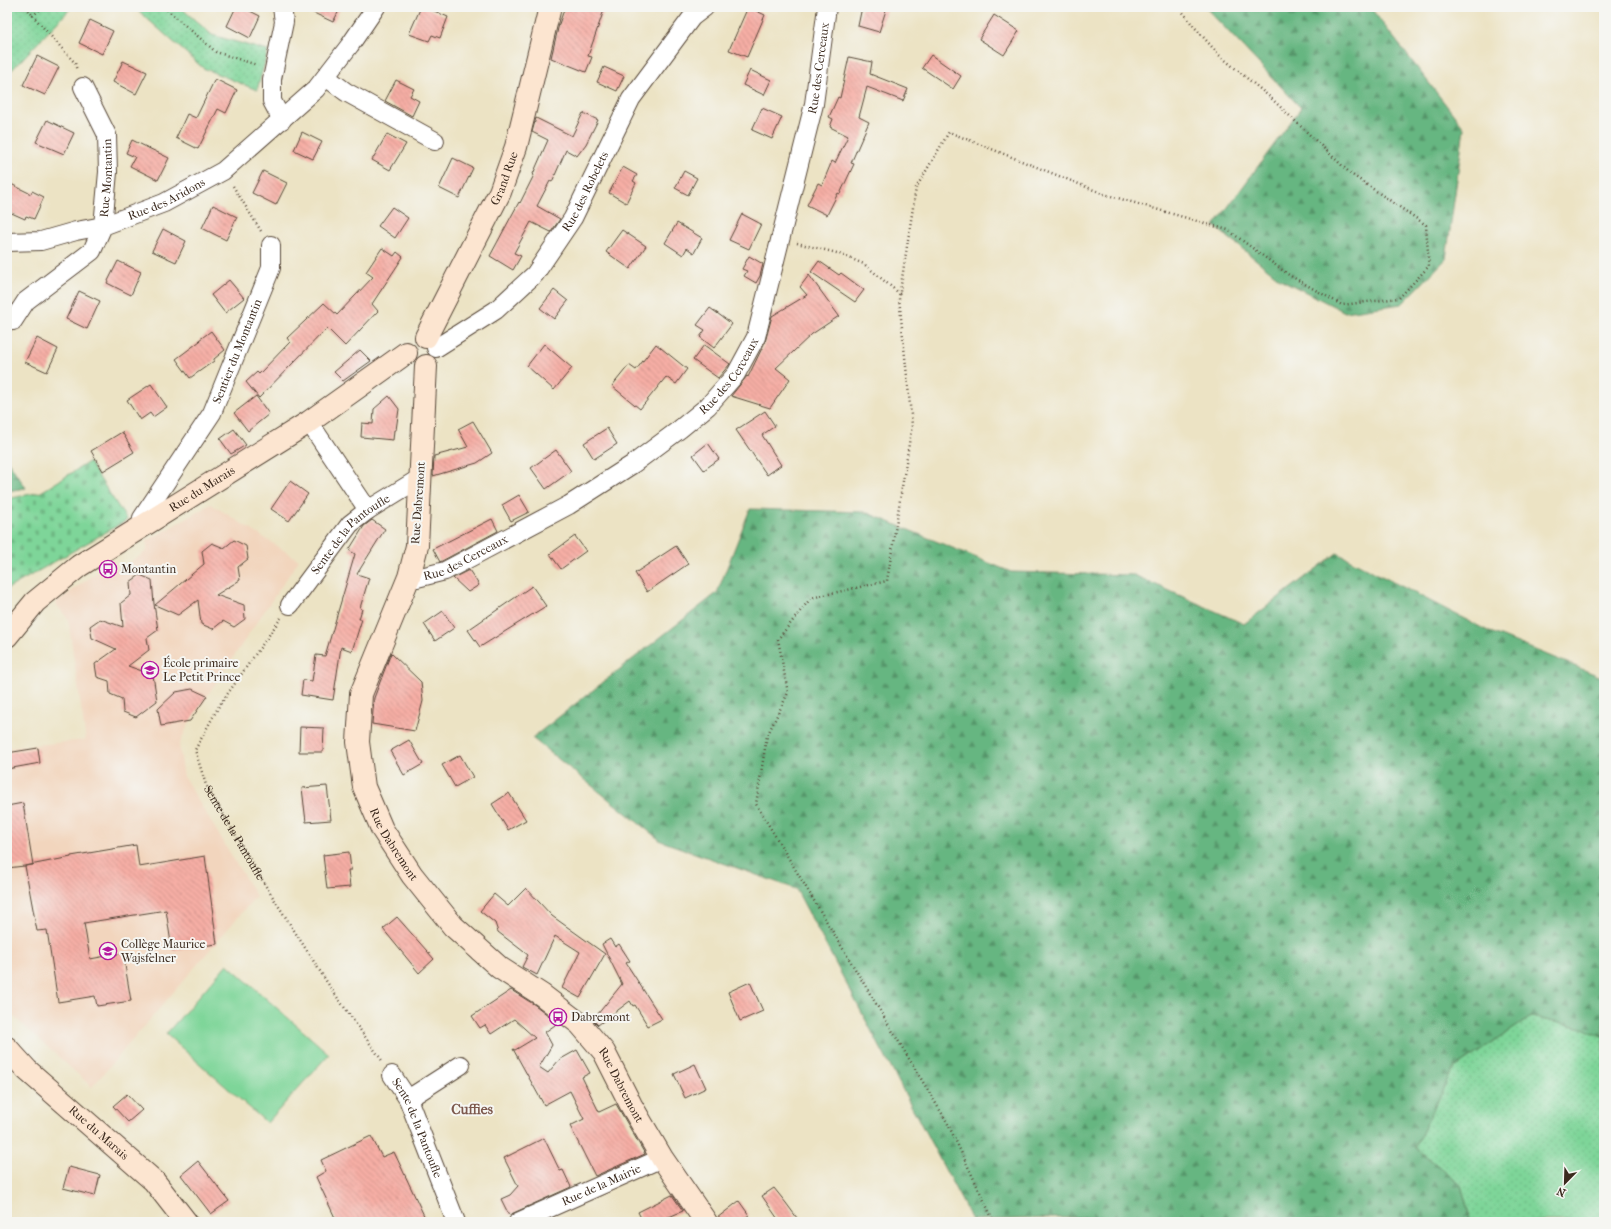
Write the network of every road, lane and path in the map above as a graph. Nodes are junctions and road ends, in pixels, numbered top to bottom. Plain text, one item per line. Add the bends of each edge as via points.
1 (26, 7) edge
2 (42, 7) edge
3 (164, 7) edge
4 (282, 7) edge
5 (376, 7) edge
6 (550, 7) edge
7 (705, 7) edge
8 (828, 7) edge
9 (1179, 7) edge
10 (33, 16) junction
11 (274, 71) junction
12 (326, 77) junction
13 (83, 87) joint
14 (282, 120) junction
15 (435, 141) dead end
16 (222, 171) junction
17 (103, 226) junction
18 (780, 239) junction
19 (7, 242) edge
20 (271, 245) joint
21 (900, 294) junction
22 (13, 321) dead end
23 (430, 350) junction
24 (308, 422) junction
25 (420, 478) junction
26 (368, 510) junction
27 (141, 526) junction
28 (409, 577) junction
29 (290, 605) joint
30 (7, 636) edge
31 (7, 1048) edge
32 (461, 1065) dead end
33 (392, 1075) joint
34 (408, 1098) junction
35 (662, 1158) junction
36 (186, 1222) edge
37 (456, 1222) edge
38 (518, 1222) edge
39 (706, 1222) edge
40 (994, 1222) edge

1 - 10 path
2 - 10 path
3 - 11 path via 216,52
4 - 11 street via 284,22
5 - 12 street, Rue des Aridons
6 - 23 street, Grand Rue via 516,147 500,192
7 - 23 street, Rue des Robelets via 692,17 631,100 573,218 535,274 496,310
8 - 18 street, Rue des Cerceaux via 814,104
9 - 21 path via 1219,55 1271,98 1351,174 1426,225 1430,266 1399,298 1342,305 1289,275 1228,230 1104,194 949,132 916,188
10 - 13 path via 75,63
11 - 14 street via 272,101
12 - 14 street, Rue des Aridons
12 - 15 street via 346,92
13 - 17 street, Rue Montantin via 107,134 108,172
14 - 16 street, Rue des Aridons
16 - 17 street, Rue des Aridons via 164,203
16 - 20 path
17 - 19 street, Rue des Aridons via 41,241
17 - 22 street via 92,251 26,301
18 - 21 path via 837,252 864,264
18 - 28 street, Rue des Cerceaux via 756,336 736,374 708,406 633,464 568,505 445,571 418,578
20 - 27 street, Sentier du Montantin via 272,268 212,413 142,518
21 - 40 path via 912,425 887,581 811,598 778,638 788,693 767,736 756,804 947,1122
23 - 24 street, Rue du Marais via 415,366 410,363 406,352
23 - 25 street, Rue Dabremont
24 - 26 street
24 - 27 street, Rue du Marais
25 - 26 street, Sente de la Pantoufle
25 - 28 street, Rue Dabremont via 417,546
26 - 29 street, Sente de la Pantoufle via 350,524
27 - 30 street, Rue du Marais via 79,566 35,602
28 - 35 street, Rue Dabremont via 361,694 358,742 364,787 382,829 412,875 453,926 500,968 580,1024 604,1052
29 - 33 path, Sente de la Pantoufle via 219,706 195,750 206,785 267,888 332,990
31 - 36 street, Rue du Marais via 27,1070 154,1181
32 - 34 street
33 - 34 street, Sente de la Pantoufle
34 - 37 street, Sente de la Pantoufle
35 - 38 street, Rue de la Mairie
35 - 39 street, Rue Dabremont

